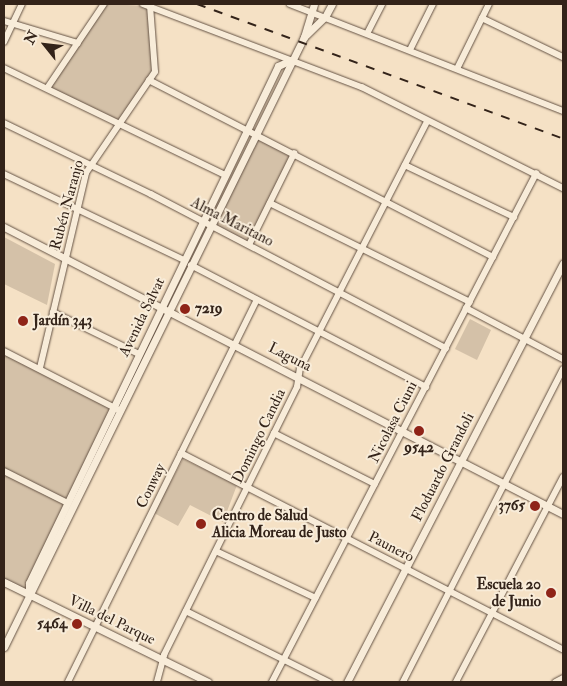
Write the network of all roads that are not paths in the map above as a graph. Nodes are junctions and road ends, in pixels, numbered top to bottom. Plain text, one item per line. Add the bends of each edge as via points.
1 (22, 4) edge
2 (104, 4) edge
3 (143, 4) edge
4 (290, 4) edge
5 (314, 4) edge
6 (332, 4) edge
7 (382, 4) edge
8 (432, 4) edge
9 (489, 4) edge
10 (150, 6) junction
11 (310, 11) junction
12 (325, 17) junction
13 (482, 18) junction
14 (4, 21) edge
15 (13, 24) junction
16 (368, 32) junction
17 (304, 36) junction
18 (4, 42) edge
19 (78, 43) junction
20 (411, 48) junction
21 (563, 57) edge
22 (291, 60) junction
23 (4, 68) edge
24 (457, 69) junction
25 (149, 80) junction
26 (48, 87) junction
27 (563, 110) edge
28 (119, 121) junction
29 (427, 122) junction
30 (4, 123) edge
31 (247, 130) junction
32 (254, 134) junction
33 (294, 154) junction
34 (90, 164) junction
35 (405, 165) junction
36 (4, 174) edge
37 (536, 174) junction
38 (225, 175) junction
39 (563, 188) edge
40 (386, 202) junction
41 (270, 203) junction
42 (77, 210) junction
43 (514, 217) junction
44 (202, 222) junction
45 (210, 226) junction
46 (4, 228) edge
47 (249, 245) junction
48 (362, 249) junction
49 (493, 257) junction
50 (66, 258) junction
51 (184, 260) junction
52 (563, 263) edge
53 (191, 265) junction
54 (339, 293) junction
55 (257, 300) junction
56 (470, 302) junction
57 (162, 306) junction
58 (466, 308) junction
59 (169, 310) junction
60 (53, 312) junction
61 (318, 333) junction
62 (524, 339) junction
63 (234, 344) junction
64 (446, 348) junction
65 (4, 351) edge
66 (139, 354) junction
67 (563, 359) edge
68 (40, 368) junction
69 (563, 370) edge
70 (298, 377) junction
71 (426, 387) junction
72 (113, 408) junction
73 (121, 411) junction
74 (403, 431) junction
75 (274, 432) junction
76 (181, 453) junction
77 (462, 461) junction
78 (4, 471) edge
79 (563, 477) edge
80 (375, 484) junction
81 (505, 484) junction
82 (247, 488) junction
83 (68, 502) junction
84 (548, 506) junction
85 (563, 514) edge
86 (347, 539) junction
87 (216, 551) junction
88 (406, 569) junction
89 (4, 582) edge
90 (450, 592) junction
91 (29, 594) junction
92 (316, 598) junction
93 (186, 611) junction
94 (492, 613) junction
95 (95, 627) junction
96 (4, 647) edge
97 (563, 649) edge
98 (284, 659) junction
99 (164, 661) junction
100 (563, 678) edge
101 (68, 682) edge
102 (157, 682) edge
103 (208, 682) edge
104 (272, 682) edge
105 (329, 682) edge
106 (347, 682) edge
107 (403, 682) edge
108 (456, 682) edge
109 (555, 682) edge

1 - 15 street
2 - 19 street
3 - 10 street
4 - 11 street
5 - 11 street, Avenida Salvat
6 - 12 street, Avenida Salvat
7 - 16 street
8 - 20 street
9 - 13 street
10 - 22 street
10 - 25 street, Rubén Naranjo via 155,72
11 - 12 street
11 - 17 street, Avenida Salvat
12 - 16 street
12 - 17 street, Avenida Salvat
13 - 21 street
13 - 24 street
14 - 15 street
15 - 18 street
15 - 19 street
16 - 20 street
17 - 22 street, Avenida Salvat
19 - 26 street
20 - 24 street
22 - 29 street via 362,87
22 - 31 street, Avenida Salvat via 278,66
22 - 32 street, Avenida Salvat
23 - 26 street
24 - 27 street
25 - 28 street, Rubén Naranjo
25 - 31 street
26 - 28 street
28 - 34 street, Rubén Naranjo
28 - 38 street
29 - 35 street, Domingo Candia
29 - 37 street via 438,124
30 - 34 street, Alma Maritano
31 - 32 street
31 - 38 street, Avenida Salvat
32 - 33 street
32 - 45 street, Avenida Salvat
33 - 40 street
33 - 41 street
34 - 42 street, Rubén Naranjo
34 - 44 street, Alma Maritano
35 - 40 street, Domingo Candia
35 - 43 street
36 - 42 street
37 - 39 street
37 - 43 street, Nicolasa Ciuni
38 - 44 street, Avenida Salvat
40 - 48 street, Domingo Candia
40 - 49 street
41 - 47 street
41 - 48 street
42 - 50 street, Rubén Naranjo
42 - 51 street
43 - 49 street, Nicolasa Ciuni
44 - 45 street, Alma Maritano
44 - 51 street, Avenida Salvat
45 - 47 street, Alma Maritano
45 - 53 street, Avenida Salvat
46 - 50 street, Laguna
47 - 54 street, Alma Maritano
48 - 54 street, Domingo Candia
48 - 56 street
49 - 56 street, Nicolasa Ciuni
50 - 57 street, Laguna
50 - 60 street, Rubén Naranjo
51 - 57 street, Avenida Salvat
52 - 62 street, Floduardo Grandoli
53 - 55 street
53 - 59 street, Avenida Salvat
54 - 61 street, Domingo Candia
54 - 64 street, Alma Maritano
55 - 61 street
55 - 63 street, Conway
56 - 58 street, Nicolasa Ciuni
57 - 59 street, Laguna
57 - 66 street, Avenida Salvat
58 - 62 street
58 - 64 street, Nicolasa Ciuni
59 - 63 street, Laguna
59 - 73 street, Avenida Salvat
60 - 66 street
60 - 68 street, Rubén Naranjo
61 - 70 street, Domingo Candia
61 - 71 street
62 - 67 street
62 - 77 street, Floduardo Grandoli
63 - 70 street, Laguna
63 - 76 street, Conway
64 - 71 street, Nicolasa Ciuni
65 - 68 street
66 - 72 street, Avenida Salvat
68 - 72 street
69 - 81 street
70 - 74 street, Laguna
70 - 75 street, Domingo Candia
71 - 74 street, Nicolasa Ciuni
72 - 73 street
72 - 83 street, Avenida Salvat
73 - 91 street, Avenida Salvat
74 - 77 street, Laguna
74 - 80 street, Nicolasa Ciuni
75 - 80 street
75 - 82 street, Domingo Candia
76 - 82 street, Paunero
76 - 95 street, Conway
77 - 81 street, Laguna
77 - 88 street, Floduardo Grandoli
78 - 83 street
79 - 84 street
80 - 86 street, Nicolasa Ciuni
81 - 84 street, Laguna
81 - 90 street
82 - 86 street, Paunero
82 - 87 street, Domingo Candia
83 - 91 street, Avenida Salvat via 29,583
84 - 85 street, Laguna
84 - 94 street
86 - 88 street, Paunero
86 - 92 street, Nicolasa Ciuni
87 - 92 street
87 - 93 street, Domingo Candia
88 - 90 street, Paunero
88 - 106 street, Floduardo Grandoli
89 - 91 street, Villa del Parque
90 - 94 street, Paunero
90 - 107 street
91 - 95 street, Villa del Parque
91 - 96 street, Avenida Salvat
92 - 98 street, Nicolasa Ciuni
93 - 98 street
93 - 99 street, Domingo Candia
94 - 97 street, Paunero
94 - 108 street
95 - 99 street, Villa del Parque
95 - 101 street, Conway
98 - 104 street, Nicolasa Ciuni
98 - 105 street
99 - 102 street, Domingo Candia
99 - 103 street, Villa del Parque
100 - 109 street

